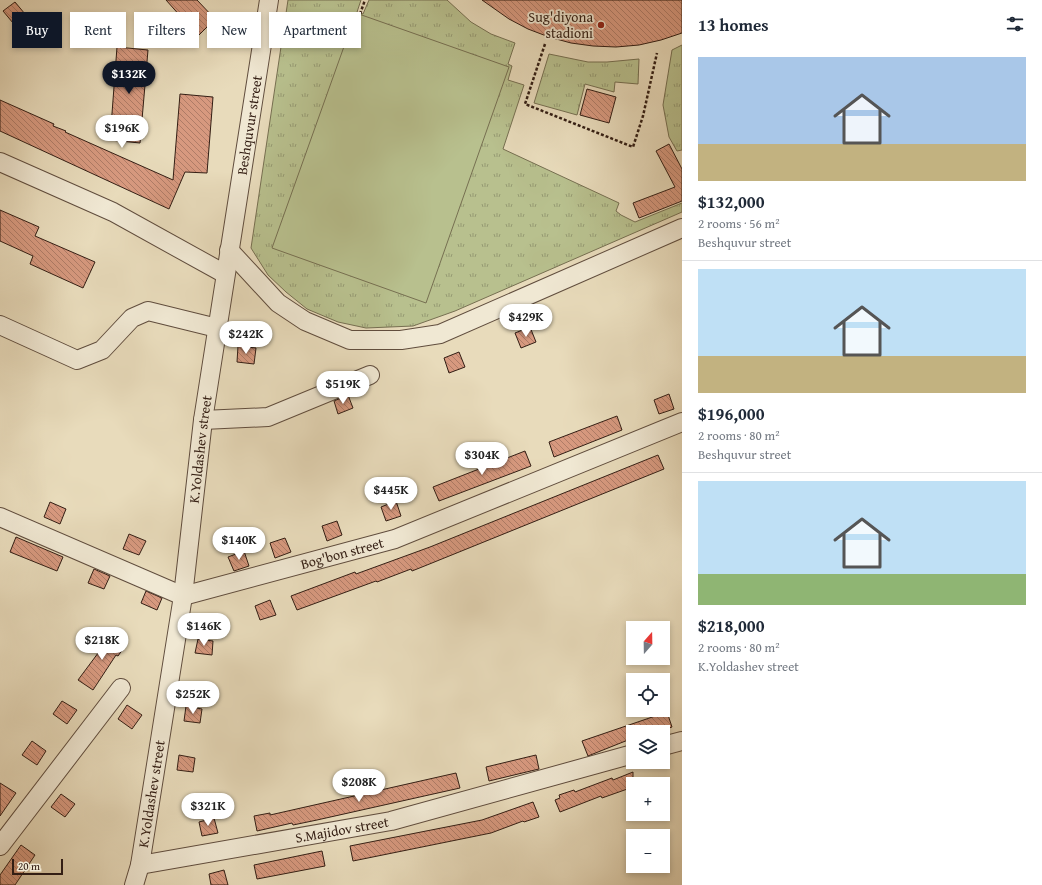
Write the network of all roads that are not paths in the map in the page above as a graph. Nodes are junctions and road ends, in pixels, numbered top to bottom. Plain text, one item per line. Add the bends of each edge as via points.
1 (269, 0) edge
2 (0, 162) edge
3 (682, 228) edge
4 (229, 250) junction
5 (225, 274) junction
6 (0, 325) edge
7 (217, 328) junction
8 (370, 374) dead end
9 (203, 420) junction
10 (682, 422) edge
11 (0, 518) edge
12 (183, 596) junction
13 (120, 688) dead end
14 (682, 740) edge
15 (670, 744) edge
16 (626, 756) edge
17 (0, 846) edge
18 (140, 865) junction
19 (134, 885) edge

1 - 4 street, Beshquvur street
2 - 5 street via 113,212
3 - 4 street via 440,334 401,340 350,340 305,322 278,303
4 - 5 street, K.Yoldashev street
5 - 7 street, K.Yoldashev street
6 - 7 street via 77,360 102,350 132,318 148,311
7 - 9 street, K.Yoldashev street
8 - 9 street via 268,417
9 - 12 street, K.Yoldashev street
10 - 12 street, Bog'bon street via 395,539
11 - 12 street
12 - 18 street, K.Yoldashev street
13 - 17 street
14 - 15 street
16 - 18 street, S.Majidov street via 391,821
18 - 19 street, K.Yoldashev street

